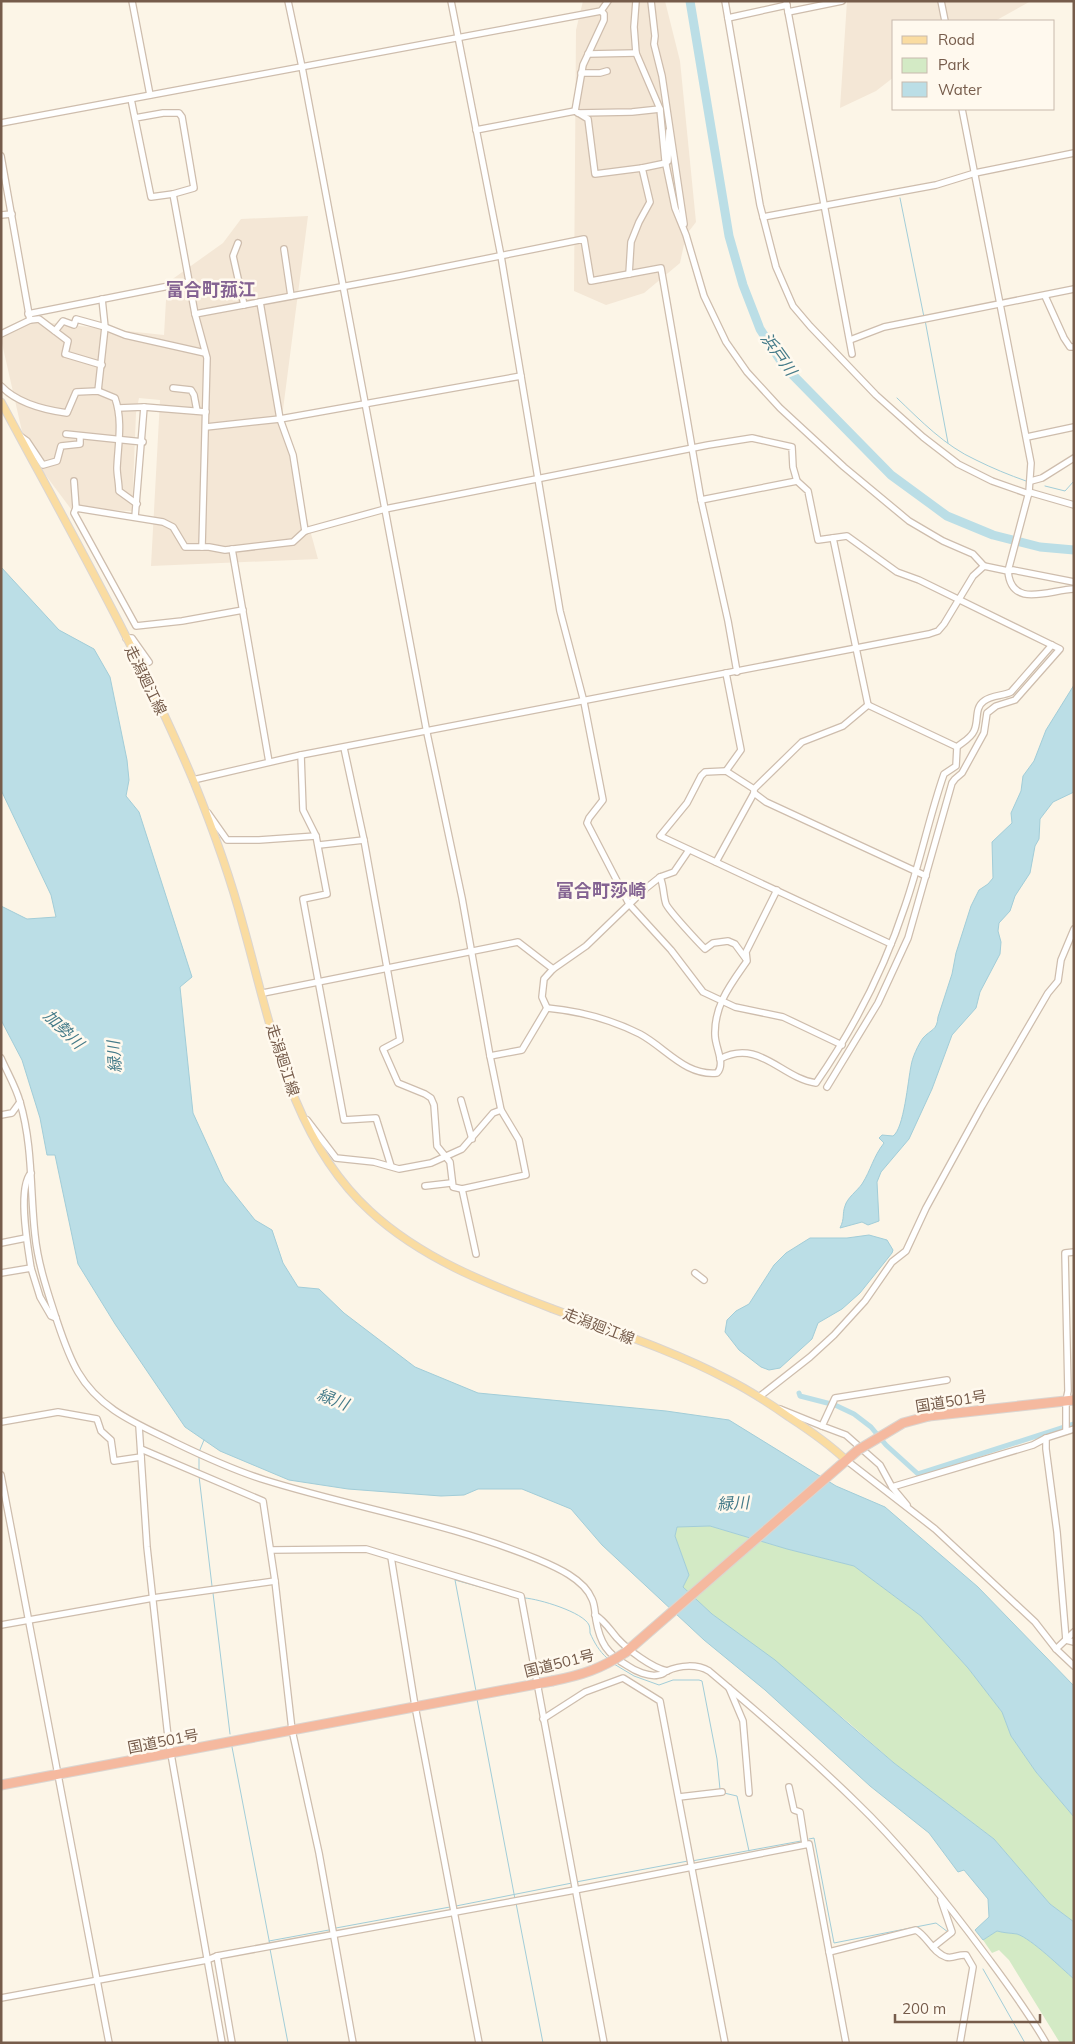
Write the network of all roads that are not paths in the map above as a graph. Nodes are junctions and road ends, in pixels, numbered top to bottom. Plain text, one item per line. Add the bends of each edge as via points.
1 (132, 1) edge
2 (288, 1) edge
3 (450, 1) edge
4 (608, 1) edge
5 (636, 1) edge
6 (651, 1) edge
7 (725, 1) edge
8 (842, 1) edge
9 (941, 1) edge
10 (787, 7) edge
11 (601, 10) junction
12 (728, 18) junction
13 (946, 20) edge
14 (457, 37) junction
15 (636, 53) junction
16 (588, 54) junction
17 (302, 67) junction
18 (607, 71) dead end
19 (581, 73) junction
20 (150, 95) junction
21 (131, 99) junction
22 (660, 110) junction
23 (962, 110) edge
24 (576, 112) junction
25 (135, 118) junction
26 (1, 123) edge
27 (670, 126) junction
28 (476, 130) junction
29 (1074, 153) edge
30 (1, 156) edge
31 (666, 165) junction
32 (642, 168) junction
33 (975, 173) junction
34 (173, 194) junction
35 (826, 207) junction
36 (12, 214) junction
37 (1, 215) edge
38 (764, 217) junction
39 (686, 234) junction
40 (238, 243) dead end
41 (284, 249) dead end
42 (501, 256) junction
43 (629, 274) junction
44 (189, 282) junction
45 (343, 286) junction
46 (1074, 289) edge
47 (291, 296) junction
48 (1044, 296) junction
49 (102, 299) junction
50 (260, 302) junction
51 (244, 305) junction
52 (1001, 305) junction
53 (195, 314) junction
54 (29, 317) junction
55 (105, 327) junction
56 (55, 331) junction
57 (1, 334) edge
58 (850, 340) junction
59 (1074, 347) edge
60 (205, 353) junction
61 (852, 354) dead end
62 (102, 366) junction
63 (521, 376) junction
64 (1, 386) edge
65 (173, 388) dead end
66 (98, 391) junction
67 (1, 402) edge
68 (365, 404) junction
69 (144, 407) junction
70 (118, 408) junction
71 (197, 411) junction
72 (206, 412) junction
73 (280, 419) junction
74 (206, 427) junction
75 (1074, 427) edge
76 (66, 434) dead end
77 (19, 435) junction
78 (80, 436) junction
79 (1027, 437) junction
80 (120, 439) junction
81 (142, 442) junction
82 (692, 449) junction
83 (1074, 458) edge
84 (538, 480) junction
85 (797, 480) junction
86 (74, 481) dead end
87 (1031, 481) junction
88 (1029, 493) junction
89 (702, 500) junction
90 (137, 504) junction
91 (1074, 505) edge
92 (76, 508) junction
93 (385, 510) junction
94 (135, 517) junction
95 (305, 531) junction
96 (833, 538) junction
97 (202, 547) junction
98 (232, 549) junction
99 (982, 564) junction
100 (1008, 571) junction
101 (1074, 582) edge
102 (1074, 589) edge
103 (958, 600) junction
104 (243, 610) junction
105 (126, 638) junction
106 (1052, 645) junction
107 (855, 648) junction
108 (150, 662) dead end
109 (737, 672) junction
110 (726, 673) junction
111 (584, 702) junction
112 (868, 705) junction
113 (427, 733) junction
114 (957, 747) junction
115 (344, 748) junction
116 (301, 755) junction
117 (269, 762) junction
118 (726, 771) junction
119 (193, 780) junction
120 (754, 791) junction
121 (204, 808) junction
122 (316, 836) junction
123 (364, 840) junction
124 (319, 845) junction
125 (689, 850) junction
126 (716, 862) junction
127 (916, 871) junction
128 (926, 876) junction
129 (660, 877) junction
130 (776, 890) junction
131 (629, 904) junction
132 (1074, 929) edge
133 (892, 944) junction
134 (471, 951) junction
135 (747, 960) junction
136 (386, 968) junction
137 (553, 969) junction
138 (318, 982) junction
139 (263, 993) junction
140 (721, 999) junction
141 (547, 1008) junction
142 (842, 1046) junction
143 (490, 1056) junction
144 (1, 1058) edge
145 (720, 1059) junction
146 (827, 1087) dead end
147 (461, 1100) dead end
148 (20, 1102) junction
149 (300, 1110) junction
150 (501, 1110) junction
151 (1, 1115) edge
152 (472, 1139) junction
153 (447, 1156) junction
154 (391, 1166) junction
155 (31, 1173) junction
156 (451, 1183) junction
157 (425, 1186) dead end
158 (462, 1189) junction
159 (26, 1238) junction
160 (1, 1243) edge
161 (1074, 1252) edge
162 (476, 1254) dead end
163 (31, 1268) junction
164 (1, 1273) edge
165 (695, 1273) dead end
166 (704, 1280) dead end
167 (56, 1318) junction
168 (947, 1380) dead end
169 (759, 1397) junction
170 (1070, 1400) edge
171 (772, 1406) junction
172 (1, 1422) edge
173 (139, 1426) junction
174 (822, 1426) junction
175 (1066, 1428) junction
176 (1074, 1429) edge
177 (1046, 1438) junction
178 (141, 1449) junction
179 (141, 1457) junction
180 (845, 1462) junction
181 (1, 1475) edge
182 (892, 1487) junction
183 (909, 1508) junction
184 (271, 1550) junction
185 (391, 1557) junction
186 (275, 1581) junction
187 (153, 1598) junction
188 (595, 1615) junction
189 (28, 1620) junction
190 (1, 1625) edge
191 (1074, 1632) edge
192 (1066, 1640) junction
193 (1074, 1642) edge
194 (630, 1649) junction
195 (1056, 1649) junction
196 (1074, 1666) edge
197 (667, 1671) junction
198 (537, 1684) junction
199 (729, 1688) junction
200 (415, 1706) junction
201 (543, 1720) junction
202 (292, 1730) junction
203 (171, 1754) junction
204 (58, 1774) junction
205 (1, 1785) edge
206 (789, 1787) dead end
207 (722, 1792) dead end
208 (749, 1794) dead end
209 (679, 1797) junction
210 (806, 1844) junction
211 (693, 1866) junction
212 (575, 1889) junction
213 (940, 1896) junction
214 (455, 1912) junction
215 (333, 1934) junction
216 (933, 1947) junction
217 (829, 1952) junction
218 (217, 1956) junction
219 (207, 1960) junction
220 (97, 1980) junction
221 (1, 1998) edge
222 (109, 2043) edge
223 (222, 2043) edge
224 (232, 2043) edge
225 (353, 2043) edge
226 (479, 2043) edge
227 (604, 2043) edge
228 (725, 2043) edge
229 (846, 2043) edge
230 (960, 2043) edge
231 (1046, 2043) edge

1 - 20 street
2 - 17 street
3 - 14 street
4 - 11 street
5 - 15 street
6 - 27 street via 654,44
7 - 12 street
8 - 10 street
9 - 13 street
10 - 12 street
10 - 35 street
11 - 14 street
11 - 16 street via 604,20
12 - 38 street
14 - 17 street
14 - 28 street
15 - 16 street
15 - 22 street
16 - 19 street
17 - 20 street
17 - 45 street
18 - 19 street
19 - 24 street
20 - 21 street
21 - 25 street
21 - 26 street
22 - 24 street
22 - 31 street
23 - 33 street
24 - 28 street
24 - 32 street via 588,119 595,174
25 - 34 street via 151,197
25 - 34 street via 173,112 182,117 195,186
27 - 31 street
27 - 39 street
28 - 42 street
29 - 33 street
30 - 36 street
31 - 32 street
31 - 39 street
32 - 43 street via 650,202 631,242
33 - 35 street via 936,185
33 - 52 street
34 - 44 street
35 - 38 street
35 - 58 street
36 - 37 street
36 - 54 street
38 - 88 street via 776,267 793,306 829,347 876,395 958,464 992,481
39 - 99 street via 704,296 726,342 747,372 815,441 902,516 922,530 973,554
40 - 51 street via 233,256
41 - 47 street
42 - 43 street via 584,239 591,281
42 - 45 street
42 - 63 street
43 - 82 street via 661,268
44 - 49 street
44 - 53 street
45 - 47 street
45 - 68 street
46 - 48 street
47 - 50 street
48 - 52 street
48 - 59 street via 1064,338 1070,347
49 - 54 street
49 - 55 street
50 - 51 street
50 - 73 street
51 - 53 street
52 - 58 street via 884,327
52 - 79 street
53 - 60 street
54 - 56 street via 39,319
54 - 57 street via 24,324
55 - 56 street via 76,319 74,325 63,321
55 - 60 street via 125,335
55 - 62 street
56 - 62 street via 68,341 65,354
58 - 61 street
60 - 72 street
62 - 66 street
63 - 68 street
63 - 84 street
64 - 66 street via 8,394 27,402 67,413 76,392
65 - 71 street via 191,390
66 - 70 street via 115,398
67 - 77 main road, 走潟廻江線
68 - 73 street
68 - 93 street
69 - 70 street
69 - 71 street
69 - 81 street
70 - 80 street
71 - 72 street
72 - 74 street
73 - 74 street
73 - 95 street via 293,455
74 - 97 street
75 - 79 street
76 - 78 street
77 - 78 street via 43,464 57,461 61,446 80,444
77 - 105 main road, 走潟廻江線
78 - 80 street
79 - 87 street via 1032,463
80 - 81 street
80 - 90 street via 119,491
81 - 90 street
82 - 84 street
82 - 85 street via 752,438 792,447
82 - 89 street
83 - 87 street via 1042,478
84 - 93 street
84 - 111 street via 560,611
85 - 89 street
85 - 96 street via 808,491 818,540
86 - 92 street
87 - 88 street
88 - 91 street
88 - 100 street
89 - 109 street
90 - 94 street
92 - 94 street
92 - 104 street via 74,513 136,626
93 - 95 street
93 - 113 street
94 - 97 street via 163,522 173,528 185,547
95 - 98 street via 293,542
96 - 103 street via 847,536 896,572
96 - 107 street
97 - 98 street
98 - 104 street
99 - 100 street
99 - 103 street
100 - 101 street
100 - 102 street via 1011,585 1023,594
103 - 106 street
103 - 107 street via 938,631
104 - 117 street
105 - 108 street via 135,641
105 - 119 main road, 走潟廻江線
106 - 114 street via 1011,692 981,704 974,732
106 - 128 street via 1060,649 1015,700 996,706 987,713 984,733 962,773 952,783
107 - 109 street
107 - 112 street
109 - 110 street
110 - 111 street
110 - 118 street via 741,750
111 - 113 street
111 - 131 street via 603,800 587,823
112 - 114 street
112 - 120 street via 843,726 802,742
113 - 115 street
113 - 134 street
114 - 127 street via 956,766 944,774
115 - 116 street
115 - 123 street
116 - 117 street
116 - 122 street via 303,810
117 - 119 street
118 - 120 street
118 - 125 street via 709,771 700,776 687,803 660,836
119 - 121 main road, 走潟廻江線
120 - 126 street
120 - 127 street via 766,802
121 - 122 street via 227,840
121 - 139 main road, 走潟廻江線 via 231,883
122 - 124 street
123 - 124 street
123 - 136 street
124 - 138 street via 327,894 304,899
125 - 126 street
125 - 129 street via 674,872
126 - 130 street
127 - 128 street
127 - 133 street
128 - 146 street via 908,938 892,975 863,1031
129 - 131 street
129 - 135 street via 666,904 699,943 705,948 728,940 742,951
130 - 133 street
130 - 135 street via 746,952
131 - 137 street via 586,946
131 - 140 street via 671,950 703,992
132 - 169 street via 1061,960 1058,981 982,1106 906,1251 892,1262 865,1301 834,1335
133 - 142 street via 863,1009
134 - 136 street
134 - 137 street via 518,942
134 - 143 street
135 - 140 street
136 - 138 street
136 - 153 street via 400,1040 383,1050 398,1083 431,1098 437,1146
137 - 141 street via 542,984 542,997
138 - 139 street
138 - 154 street via 344,1120 376,1118
139 - 149 main road, 走潟廻江線 via 283,1067
140 - 142 street via 736,1007 783,1018
140 - 145 street via 715,1035
141 - 143 street via 522,1050
141 - 145 street via 577,1011 618,1024 641,1035 686,1068 698,1072 717,1073
142 - 145 street via 816,1083 797,1077 761,1055 729,1054
143 - 150 street
144 - 148 street
147 - 152 street
148 - 151 street via 12,1113
148 - 155 street
149 - 154 street via 336,1158
149 - 169 main road, 走潟廻江線 via 315,1143 346,1187 385,1224 420,1249 480,1280 686,1359
150 - 152 street via 493,1113
150 - 158 street via 519,1140 526,1175
152 - 153 street via 462,1149
153 - 154 street via 410,1168
153 - 156 street
155 - 159 street via 24,1204
155 - 167 street via 34,1234
156 - 157 street
156 - 158 street via 453,1187
158 - 162 street
159 - 160 street
159 - 163 street
161 - 170 street via 1065,1253
163 - 164 street
163 - 167 street via 40,1297 51,1316
165 - 166 street
167 - 173 street via 72,1361 89,1389 106,1405
168 - 174 street via 835,1398
169 - 171 main road, 走潟廻江線
170 - 175 street
170 - 180 highway, 国道501号, bridge via 928,1416 897,1426
171 - 174 street
171 - 180 main road, 走潟廻江線 via 831,1446
172 - 179 street via 58,1412 97,1419 101,1431 111,1440 114,1461
173 - 178 street
173 - 188 street via 204,1457 264,1480 456,1531 539,1560 583,1586 592,1600
174 - 182 street via 846,1434 880,1465
175 - 176 street
175 - 177 street
177 - 182 street via 1033,1445
177 - 192 street via 1058,1532
178 - 179 street
178 - 184 street via 263,1501
179 - 187 street via 146,1547
180 - 183 street
180 - 194 highway, 国道501号
181 - 189 street
182 - 183 street
183 - 195 street via 1017,1604
184 - 185 street via 366,1549
184 - 186 street
185 - 198 street via 521,1596
185 - 200 street
186 - 187 street
186 - 202 street
187 - 189 street
187 - 203 street
188 - 194 street via 604,1620
188 - 197 street via 600,1640 627,1666 649,1675
189 - 190 street
189 - 204 street
191 - 192 street
192 - 193 street
192 - 195 street
194 - 197 street
194 - 198 highway, 国道501号, bridge via 585,1674
195 - 196 street
197 - 199 street via 701,1666
198 - 200 highway, 国道501号
198 - 201 street
199 - 208 street via 742,1721
199 - 213 street via 857,1802
200 - 202 highway, 国道501号
200 - 214 street
201 - 209 street via 585,1692 623,1678 660,1701
201 - 212 street
202 - 203 highway, 国道501号
202 - 215 street
203 - 204 highway, 国道501号
203 - 219 street
204 - 205 highway, 国道501号
204 - 220 street
206 - 210 street via 794,1810 800,1812
207 - 209 street
209 - 211 street
210 - 211 street
210 - 217 street via 809,1844
211 - 212 street
211 - 228 street
212 - 214 street
212 - 227 street
213 - 216 street via 952,1932
213 - 231 street via 1014,1993
214 - 215 street
214 - 226 street
215 - 218 street
215 - 225 street
216 - 217 street via 916,1930
216 - 230 street via 944,1956 966,1955 973,1967
217 - 229 street
218 - 219 street
218 - 224 street
219 - 220 street
219 - 223 street
220 - 221 street
220 - 222 street

